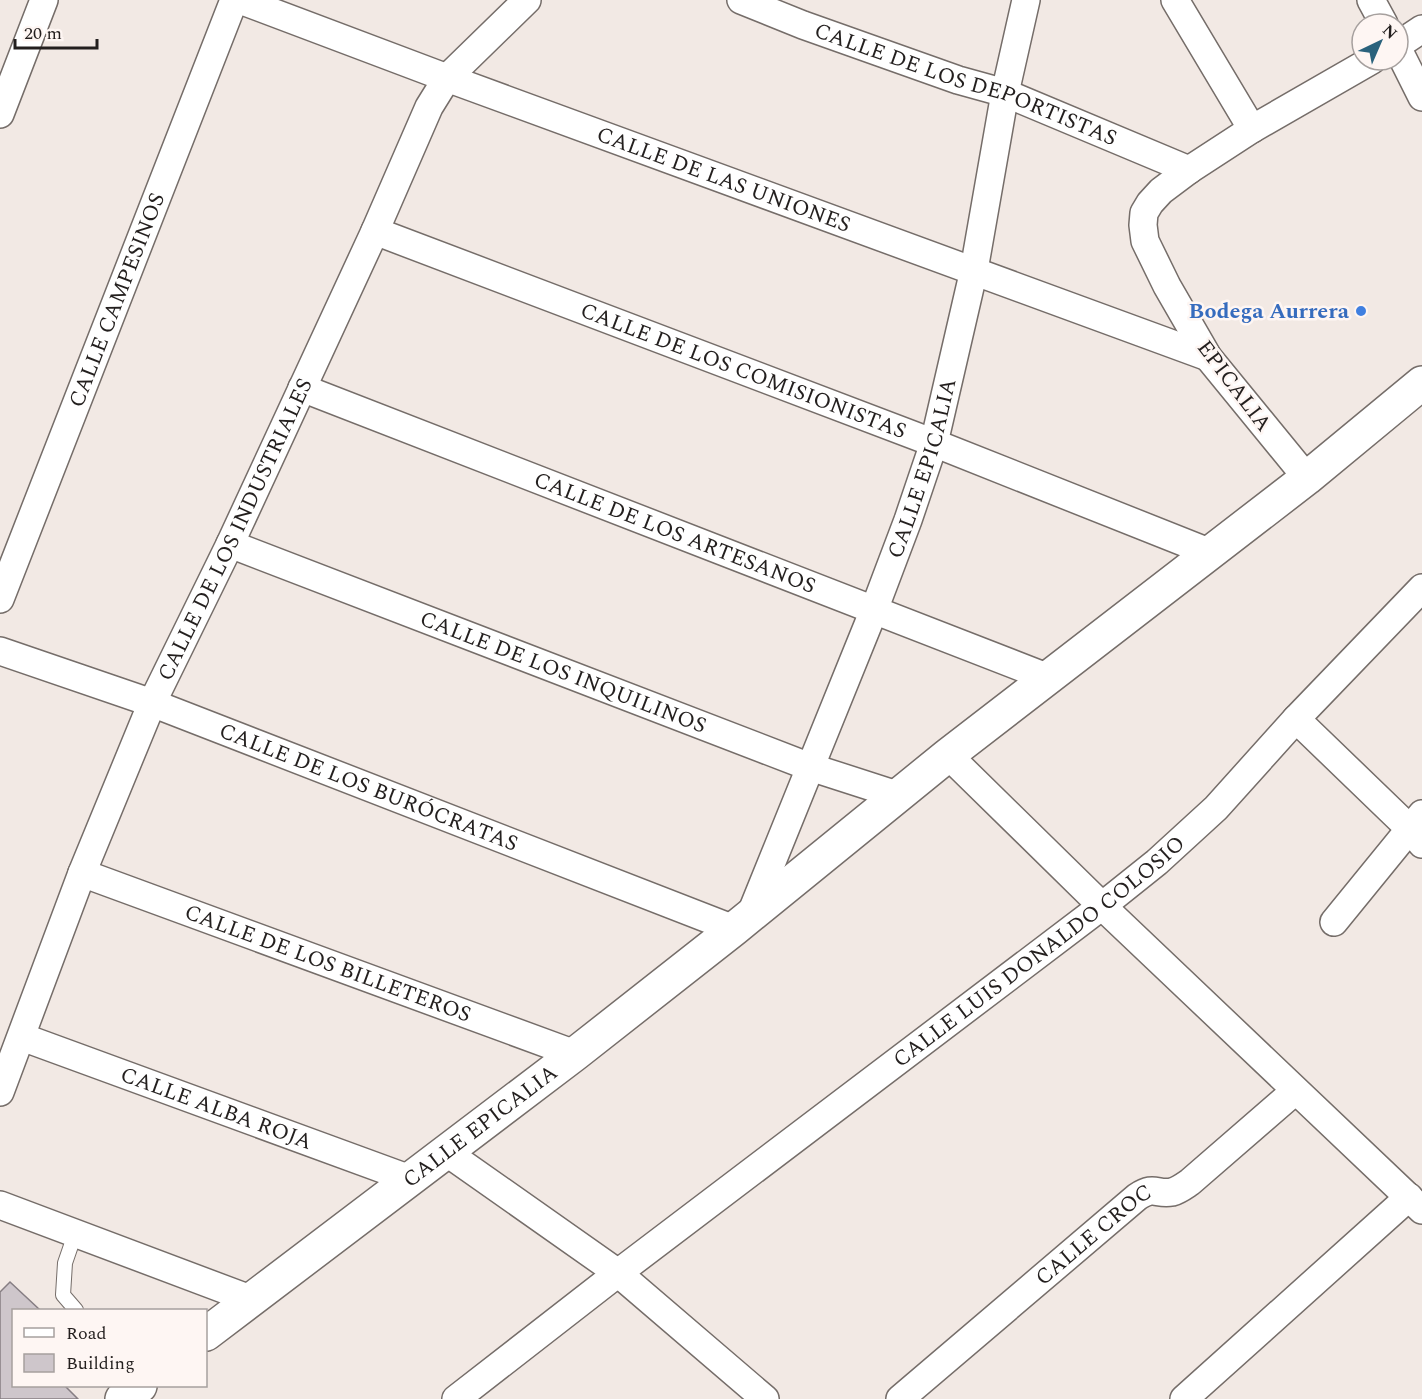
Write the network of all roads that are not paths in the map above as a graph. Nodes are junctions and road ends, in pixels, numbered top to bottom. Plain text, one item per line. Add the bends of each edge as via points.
1 (44, 0) edge
2 (234, 0) edge
3 (240, 0) edge
4 (527, 0) edge
5 (741, 0) edge
6 (1026, 0) edge
7 (1175, 0) edge
8 (1351, 72) edge
9 (1410, 72) edge
10 (447, 78) junction
11 (1005, 93) junction
12 (1422, 97) edge
13 (0, 114) edge
14 (1252, 129) junction
15 (1189, 170) junction
16 (375, 231) junction
17 (974, 270) junction
18 (1208, 357) junction
19 (1417, 387) edge
20 (302, 388) junction
21 (934, 443) junction
22 (1307, 478) junction
23 (230, 544) junction
24 (1211, 553) junction
25 (1422, 588) edge
26 (0, 599) edge
27 (874, 610) junction
28 (0, 651) edge
29 (1049, 678) junction
30 (152, 703) junction
31 (1296, 719) junction
32 (948, 755) junction
33 (810, 767) junction
34 (897, 795) junction
35 (1418, 828) edge
36 (82, 873) junction
37 (1102, 906) junction
38 (742, 922) junction
39 (1334, 922) dead end
40 (22, 1037) junction
41 (574, 1054) junction
42 (1295, 1091) junction
43 (0, 1092) edge
44 (446, 1152) junction
45 (410, 1179) junction
46 (1415, 1203) edge
47 (0, 1205) edge
48 (75, 1234) junction
49 (618, 1273) junction
50 (250, 1299) junction
51 (74, 1309) edge
52 (207, 1333) edge
53 (139, 1387) edge
54 (122, 1399) edge
55 (456, 1399) edge
56 (765, 1399) edge
57 (900, 1399) edge
58 (1184, 1399) edge

1 - 13 street
2 - 26 street, CALLE CAMPESINOS
3 - 10 street, CALLE DE LAS UNIONES
4 - 10 street, CALLE DE LOS INDUSTRIALES
5 - 11 street, CALLE DE LOS DEPORTISTAS via 947,76
6 - 11 street, CALLE EPICALIA
7 - 14 street
8 - 14 street, EPICALIA
9 - 12 street
10 - 16 street, CALLE DE LOS INDUSTRIALES via 429,107
10 - 17 street, CALLE DE LAS UNIONES
11 - 15 street, CALLE DE LOS DEPORTISTAS
11 - 17 street, CALLE EPICALIA
14 - 15 street, EPICALIA
15 - 18 street, EPICALIA via 1150,203 1143,225 1145,241 1167,286
16 - 20 street, CALLE DE LOS INDUSTRIALES
16 - 21 street, CALLE DE LOS COMISIONISTAS
17 - 18 street, CALLE DE LAS UNIONES
17 - 21 street, CALLE EPICALIA
18 - 22 street, EPICALIA
19 - 22 street, CALLE EPICALIA
20 - 23 street, CALLE DE LOS INDUSTRIALES
20 - 27 street, CALLE DE LOS ARTESANOS
21 - 24 street, CALLE DE LOS COMISIONISTAS
21 - 27 street, CALLE EPICALIA
22 - 24 street, CALLE EPICALIA
23 - 30 street, CALLE DE LOS INDUSTRIALES
23 - 33 street, CALLE DE LOS INQUILINOS
24 - 29 street, CALLE EPICALIA
25 - 31 street, CALLE LUIS DONALDO COLOSIO
27 - 29 street, CALLE DE LOS ARTESANOS
27 - 33 street, CALLE EPICALIA
28 - 30 street, CALLE DE LOS BURÓCRATAS
29 - 32 street, CALLE EPICALIA
30 - 36 street, CALLE DE LOS INDUSTRIALES
30 - 38 street, CALLE DE LOS BURÓCRATAS
31 - 35 street
31 - 37 street, CALLE LUIS DONALDO COLOSIO via 1216,808
32 - 34 street, CALLE EPICALIA
32 - 37 street
33 - 34 street, CALLE DE LOS INQUILINOS
33 - 38 street, CALLE EPICALIA
34 - 38 street, CALLE EPICALIA
35 - 39 street
36 - 40 street, CALLE DE LOS INDUSTRIALES
36 - 41 street, CALLE DE LOS BILLETEROS
37 - 42 street
37 - 49 street, CALLE LUIS DONALDO COLOSIO
38 - 41 street, CALLE EPICALIA
40 - 43 street, CALLE DE LOS INDUSTRIALES
40 - 45 street, CALLE ALBA ROJA
41 - 44 street, CALLE EPICALIA
42 - 46 street
42 - 57 street, CALLE CROC via 1190,1182 1178,1190 1152,1190 1137,1197
44 - 45 street, CALLE EPICALIA
44 - 49 street
45 - 50 street, CALLE EPICALIA
46 - 58 street
47 - 48 street
48 - 50 street
48 - 51 lane via 65,1263 63,1295
49 - 55 street, CALLE LUIS DONALDO COLOSIO
49 - 56 street
50 - 52 street, CALLE EPICALIA
53 - 54 street

